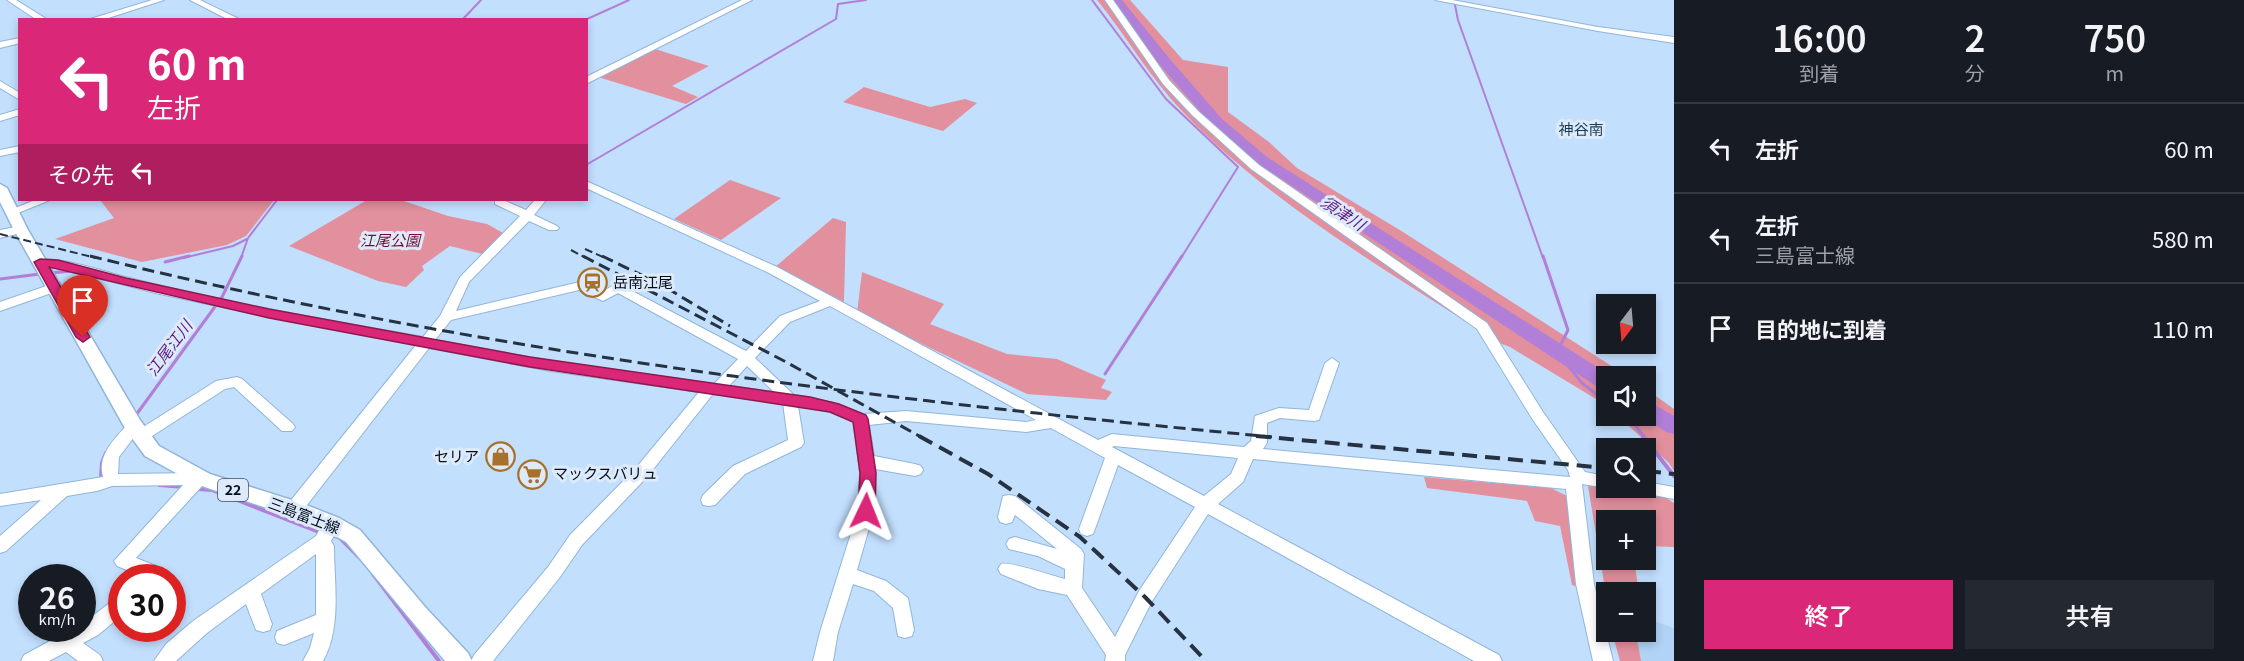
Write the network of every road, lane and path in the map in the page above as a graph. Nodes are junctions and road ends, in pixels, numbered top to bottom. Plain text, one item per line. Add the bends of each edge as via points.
1 (11, 0) edge
2 (160, 0) edge
3 (194, 0) edge
4 (748, 0) edge
5 (1109, 0) edge
6 (1439, 0) edge
7 (41, 18) edge
8 (98, 18) edge
9 (233, 18) edge
10 (18, 40) edge
11 (1674, 40) edge
12 (0, 45) edge
13 (588, 80) edge
14 (4, 86) edge
15 (18, 96) edge
16 (18, 113) edge
17 (0, 118) edge
18 (18, 149) edge
19 (0, 153) edge
20 (588, 185) edge
21 (0, 188) edge
22 (41, 201) edge
23 (540, 201) edge
24 (498, 202) dead end
25 (14, 211) junction
26 (527, 216) junction
27 (553, 228) dead end
28 (21, 230) junction
29 (0, 234) edge
30 (46, 274) junction
31 (831, 301) junction
32 (0, 307) edge
33 (446, 317) junction
34 (424, 343) junction
35 (747, 358) junction
36 (1332, 363) dead end
37 (713, 390) junction
38 (790, 399) junction
39 (861, 419) junction
40 (1051, 423) junction
41 (287, 427) dead end
42 (138, 431) junction
43 (1097, 447) junction
44 (1249, 451) junction
45 (1113, 456) junction
46 (866, 461) junction
47 (915, 470) dead end
48 (112, 480) junction
49 (200, 480) junction
50 (1576, 481) junction
51 (1596, 482) edge
52 (63, 490) junction
53 (1656, 490) edge
54 (1674, 493) edge
55 (0, 500) edge
56 (710, 500) dead end
57 (1205, 505) junction
58 (294, 509) junction
59 (1006, 517) dead end
60 (1087, 529) dead end
61 (327, 532) junction
62 (1015, 544) dead end
63 (0, 546) edge
64 (130, 564) edge
65 (1075, 565) junction
66 (1007, 569) dead end
67 (847, 574) junction
68 (1073, 589) junction
69 (250, 590) junction
70 (108, 615) edge
71 (325, 620) junction
72 (263, 624) dead end
73 (905, 630) dead end
74 (284, 637) dead end
75 (68, 643) junction
76 (1116, 658) edge
77 (31, 661) edge
78 (93, 661) edge
79 (164, 661) edge
80 (313, 661) edge
81 (460, 661) edge
82 (481, 661) edge
83 (823, 661) edge
84 (1492, 661) edge
85 (1603, 661) edge

1 - 7 street
2 - 8 street
3 - 9 street
4 - 13 street
5 - 50 street via 1166,82 1255,167 1482,326 1576,469
6 - 11 street
10 - 12 street
14 - 15 street
16 - 17 street
18 - 19 street
20 - 31 street
21 - 25 main road, 三島富士線 / 22
22 - 25 street
23 - 26 street
24 - 26 street
25 - 28 main road, 三島富士線 / 22
26 - 27 street
26 - 33 street via 463,282
28 - 29 street
28 - 30 main road, 三島富士線 / 22
30 - 32 street
30 - 34 street via 78,270 269,314
30 - 42 main road, 三島富士線 / 22
31 - 35 street via 785,319
31 - 40 street
33 - 34 street
33 - 35 street via 580,286 603,297 618,287
34 - 37 street
34 - 58 street
35 - 37 street
35 - 38 street
36 - 44 street via 1314,416 1279,413 1260,420 1259,443
37 - 38 street
37 - 82 street via 576,540
38 - 39 street via 834,408
38 - 56 street via 796,443 739,470
39 - 40 street via 906,416 1026,428
39 - 46 street
40 - 43 street
41 - 42 street via 237,381 220,386
42 - 48 street via 116,447 110,457
42 - 49 main road, 三島富士線 / 22 via 152,451
43 - 44 street via 1112,440
43 - 45 street
44 - 50 street
44 - 57 street via 1238,478
45 - 57 street
45 - 60 street
46 - 47 street
46 - 67 street via 866,511
48 - 49 street
48 - 52 street
49 - 58 main road, 三島富士線 / 22
49 - 64 street via 123,561
50 - 51 street
50 - 85 street via 1585,584
52 - 55 street
52 - 63 street
53 - 54 street
57 - 76 street via 1145,597
57 - 84 street
58 - 61 main road, 三島富士線 / 22
59 - 65 street via 1009,501 1075,554
61 - 69 street
61 - 71 street
61 - 81 main road, 三島富士線 / 22 via 353,536
62 - 65 street
65 - 68 street
66 - 68 street
67 - 73 street via 880,586 903,604
67 - 83 street
68 - 76 street
69 - 72 street
69 - 79 street via 200,627
70 - 75 street
71 - 74 street
71 - 80 street via 318,656
75 - 77 street
75 - 78 street

